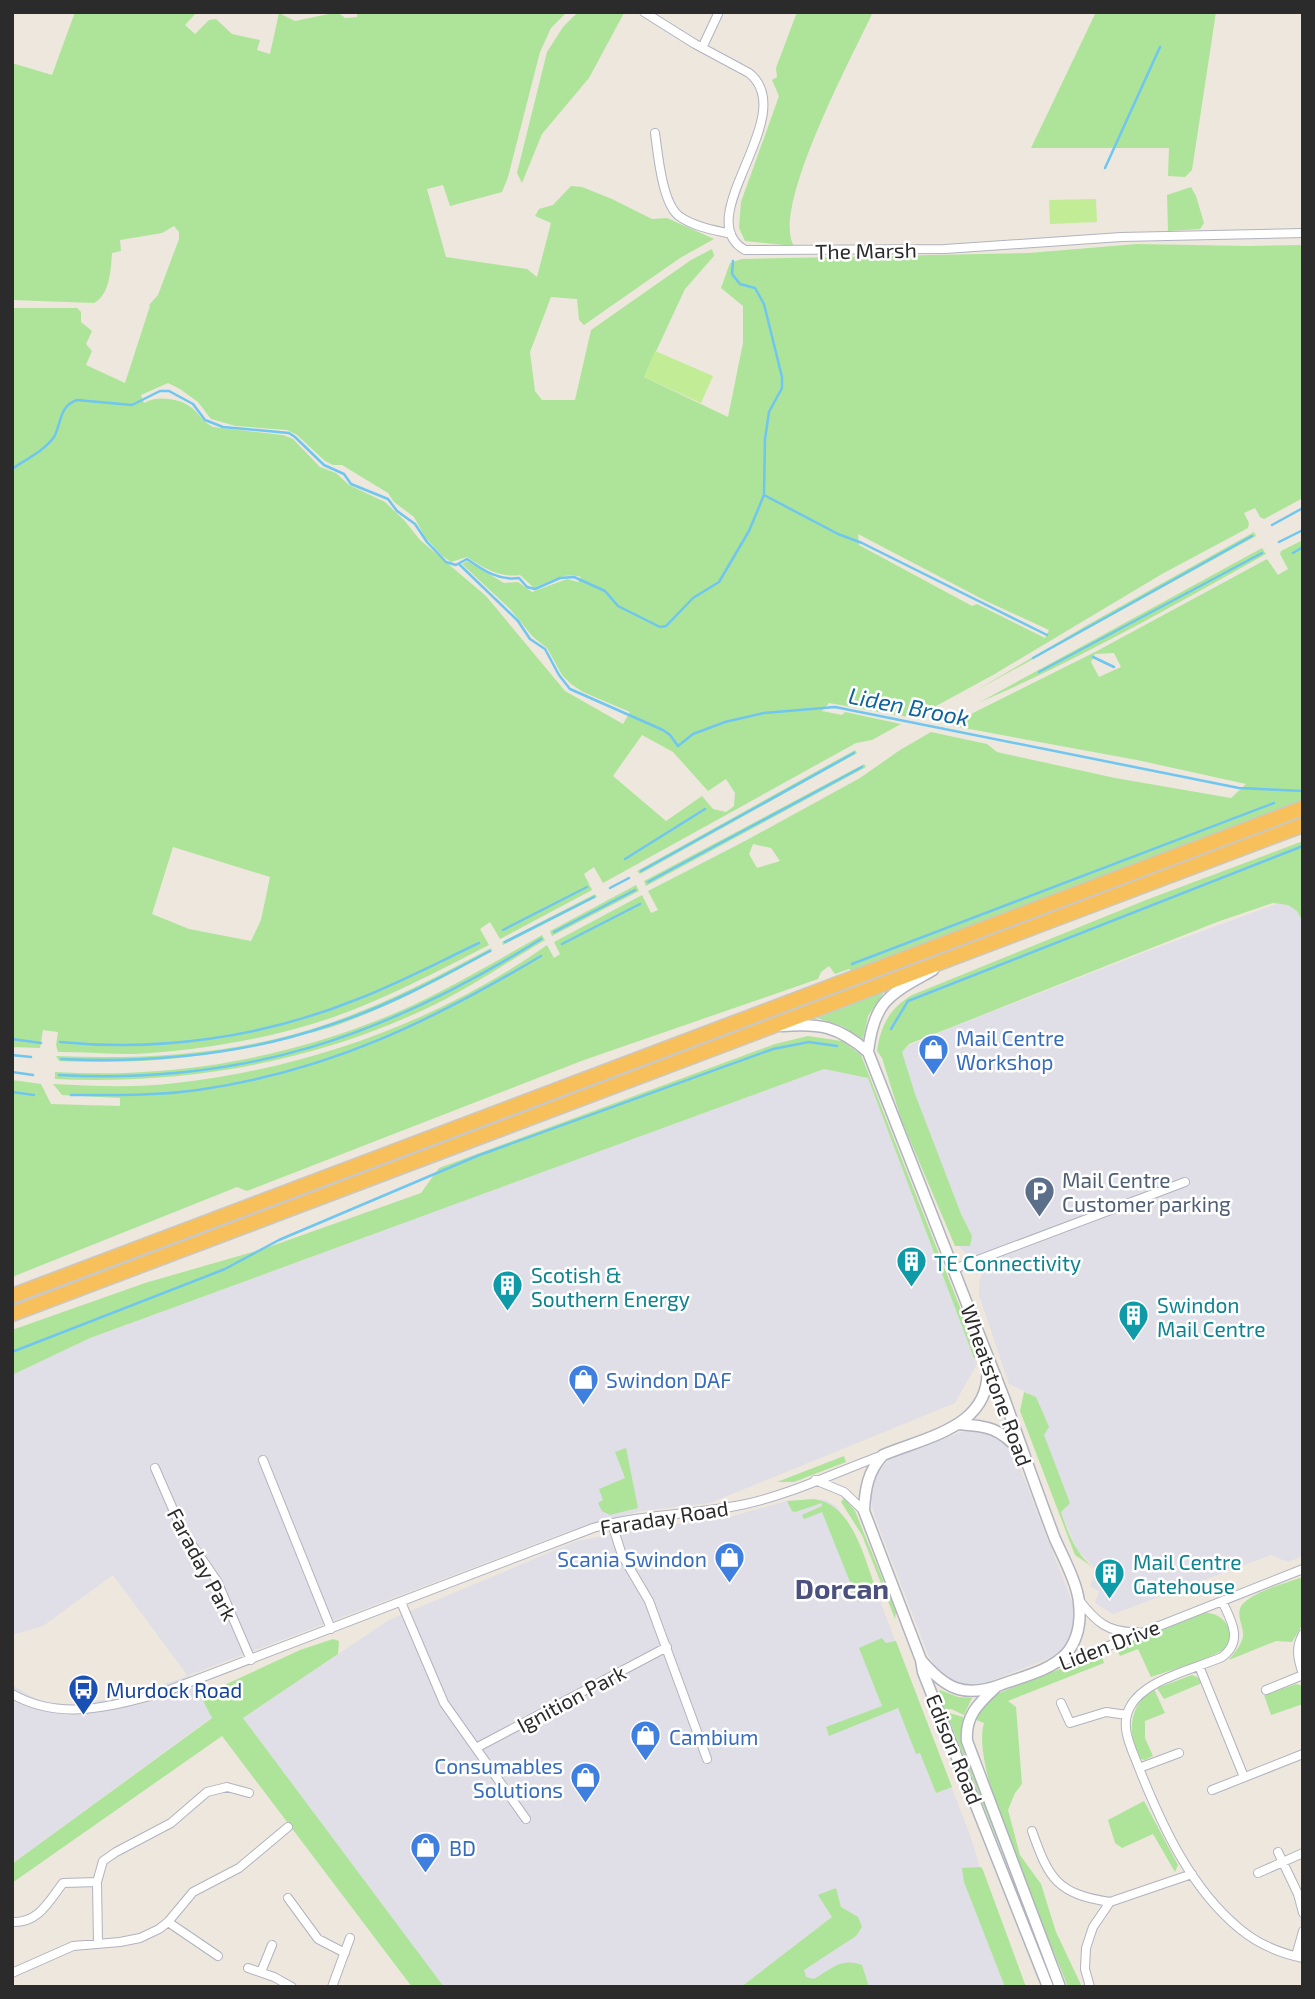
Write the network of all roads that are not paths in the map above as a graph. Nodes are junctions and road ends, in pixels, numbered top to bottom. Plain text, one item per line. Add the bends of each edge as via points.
1 (644, 12) edge
2 (718, 14) edge
3 (702, 48) junction
4 (655, 133) dead end
5 (1303, 233) edge
6 (731, 234) junction
7 (1303, 808) edge
8 (1303, 825) edge
9 (962, 954) junction
10 (768, 1027) junction
11 (867, 1052) junction
12 (1185, 1181) dead end
13 (954, 1269) junction
14 (12, 1296) edge
15 (12, 1314) edge
16 (986, 1352) junction
17 (958, 1424) junction
18 (1023, 1454) junction
19 (883, 1455) junction
20 (263, 1460) dead end
21 (155, 1468) dead end
22 (815, 1480) junction
23 (864, 1511) junction
24 (612, 1524) junction
25 (1303, 1569) edge
26 (1079, 1600) junction
27 (1222, 1601) junction
28 (401, 1602) junction
29 (331, 1629) junction
30 (1139, 1632) junction
31 (1303, 1634) edge
32 (667, 1647) junction
33 (251, 1660) junction
34 (921, 1660) junction
35 (1054, 1665) junction
36 (1199, 1666) junction
37 (1303, 1674) edge
38 (996, 1687) junction
39 (1266, 1690) dead end
40 (12, 1694) edge
41 (1061, 1703) dead end
42 (1126, 1715) junction
43 (477, 1748) junction
44 (1180, 1753) dead end
45 (1303, 1754) edge
46 (706, 1759) dead end
47 (1139, 1768) junction
48 (1244, 1777) junction
49 (241, 1779) dead end
50 (237, 1789) junction
51 (1212, 1790) dead end
52 (249, 1793) dead end
53 (526, 1819) dead end
54 (288, 1827) dead end
55 (1032, 1831) dead end
56 (1278, 1852) dead end
57 (1303, 1853) edge
58 (1283, 1862) junction
59 (1258, 1873) dead end
60 (1192, 1874) junction
61 (97, 1882) junction
62 (288, 1898) dead end
63 (1111, 1902) junction
64 (1303, 1913) edge
65 (12, 1922) edge
66 (168, 1922) junction
67 (1303, 1931) edge
68 (350, 1938) dead end
69 (98, 1943) junction
70 (272, 1945) dead end
71 (209, 1951) junction
72 (345, 1953) junction
73 (218, 1956) dead end
74 (1299, 1957) edge
75 (203, 1962) dead end
76 (248, 1968) dead end
77 (261, 1972) junction
78 (12, 1973) edge
79 (292, 1987) edge
80 (332, 1987) edge
81 (1048, 1987) edge
82 (1060, 1987) edge
83 (1090, 1987) edge

1 - 3 street
2 - 3 street
3 - 6 street via 749,73 764,95 761,124 730,211
4 - 6 street, The Marsh via 673,209 691,223
5 - 6 street, The Marsh via 1111,237 945,249 786,251 745,250
7 - 14 highway
8 - 9 highway
9 - 10 highway
9 - 11 main road via 888,998 874,1021
10 - 11 main road via 827,1027 847,1035
10 - 15 highway
11 - 13 main road, Wheatstone Road
12 - 13 street
13 - 16 main road, Wheatstone Road
16 - 17 main road, Faraday Road via 985,1395
16 - 18 main road, Wheatstone Road
17 - 18 main road via 995,1429
17 - 19 main road, Faraday Road
18 - 26 main road, Wheatstone Road
19 - 22 street, Faraday Road
19 - 23 main road, Edison Road via 868,1479
20 - 29 street
21 - 33 street, Faraday Park via 182,1531 217,1581
22 - 23 street, Edison Road via 844,1492
22 - 24 street, Faraday Road via 740,1505
23 - 34 main road, Edison Road
24 - 28 street, Faraday Road
24 - 32 street via 622,1556 649,1601
25 - 27 street, Liden Drive
26 - 30 street, Wheatstone Road via 1105,1627
26 - 35 main road, Wheatstone Road via 1075,1640
27 - 30 street, Liden Drive
27 - 36 street via 1234,1642 1222,1657
28 - 29 street, Faraday Road
28 - 43 street via 439,1695
29 - 33 street, Faraday Road
30 - 35 street, Liden Drive
31 - 37 street via 1297,1653
32 - 43 street, Ignition Park
32 - 46 street
33 - 40 street, Faraday Road via 164,1692 88,1709 54,1710
34 - 38 main road, Liden Drive via 939,1681 956,1689
34 - 81 main road, Edison Road
35 - 38 main road, Liden Drive
36 - 42 street via 1153,1685 1131,1704
36 - 48 street
37 - 39 street
38 - 82 main road, Edison Road via 973,1711 967,1741
41 - 42 street via 1070,1723 1106,1712
42 - 47 street via 1126,1733
43 - 53 street
44 - 47 street
45 - 48 street
47 - 60 street via 1164,1826
48 - 51 street
49 - 50 street
50 - 52 street
50 - 61 street via 220,1787 207,1792 171,1823 108,1856
54 - 66 street via 239,1868 193,1892
55 - 63 street via 1044,1861 1065,1890
56 - 58 street
57 - 58 street
58 - 59 street
58 - 64 street
60 - 63 street
60 - 74 street via 1240,1929 1271,1949
61 - 65 street via 63,1883 40,1913
61 - 69 street
62 - 72 street via 318,1939
63 - 83 street via 1093,1927 1086,1948
66 - 69 street via 139,1938
66 - 71 street
67 - 74 street
68 - 72 street
69 - 78 street via 74,1946
70 - 77 street
71 - 73 street
71 - 75 street
72 - 80 street
76 - 77 street
77 - 79 street

